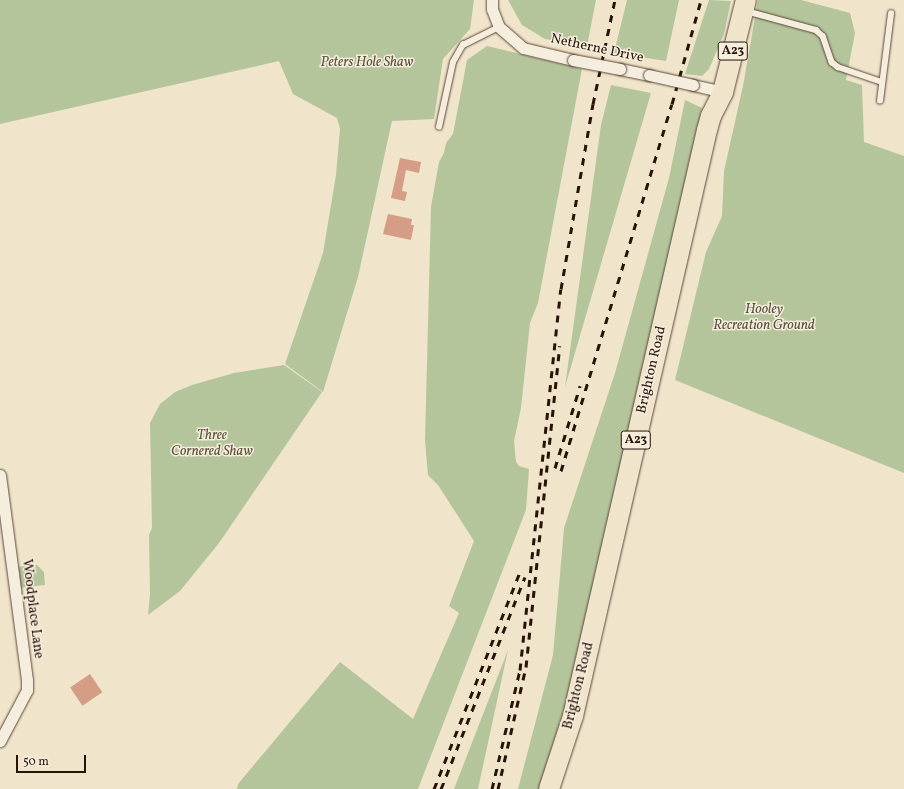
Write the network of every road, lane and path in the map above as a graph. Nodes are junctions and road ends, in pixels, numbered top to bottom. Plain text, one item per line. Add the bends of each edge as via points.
1 (492, 0) edge
2 (745, 5) edge
3 (892, 14) dead end
4 (499, 27) junction
5 (882, 82) junction
6 (723, 92) junction
7 (880, 101) dead end
8 (439, 127) dead end
9 (0, 475) edge
10 (0, 741) edge
11 (549, 789) edge
12 (564, 789) edge

1 - 4 street, Netherne Drive via 492,9
2 - 5 lane via 816,30 823,36 832,62 838,67
2 - 6 highway, Brighton Road / A23
3 - 5 lane
4 - 6 street, Netherne Drive, bridge via 523,48
4 - 8 lane via 463,45 453,62
5 - 7 lane
6 - 11 highway, Brighton Road / A23 via 707,130 572,716
6 - 12 highway, Brighton Road / A23 via 724,118 584,719
9 - 10 street, Woodplace Lane via 27,690

